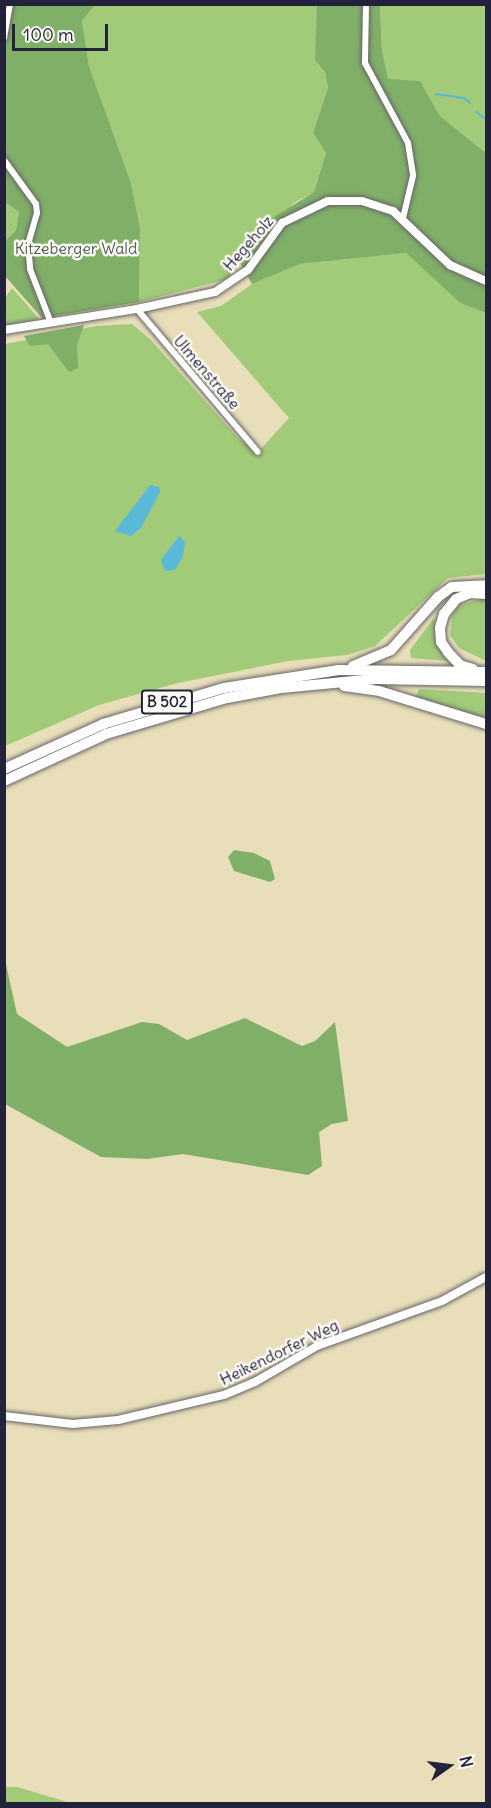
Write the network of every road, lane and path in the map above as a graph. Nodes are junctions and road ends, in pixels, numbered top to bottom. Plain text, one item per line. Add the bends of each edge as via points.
1 (10, 4) edge
2 (366, 4) edge
3 (4, 38) edge
4 (4, 160) edge
5 (402, 218) junction
6 (486, 281) edge
7 (137, 309) junction
8 (51, 323) junction
9 (4, 330) edge
10 (258, 452) dead end
11 (486, 585) edge
12 (486, 594) edge
13 (339, 670) junction
14 (485, 675) edge
15 (323, 683) junction
16 (486, 724) edge
17 (4, 769) edge
18 (4, 781) edge
19 (486, 1277) edge
20 (4, 1416) edge

1 - 3 street
2 - 5 street via 364,63 408,143 413,176
4 - 8 street via 36,204 28,243 30,269
5 - 6 street, Hegeholz via 450,265
5 - 7 street, Hegeholz via 362,201 328,201 310,207 274,231 248,270 228,286
7 - 8 street, Hegeholz
7 - 10 street, Ulmenstraße
8 - 9 street, Hegeholz
11 - 13 highway, B 502 via 452,587 438,597 391,650
12 - 14 highway via 471,593 456,599 444,614 440,628 441,642 448,652 460,664
13 - 14 highway, B 502
13 - 17 highway, B 502 via 279,677 163,704 103,724
14 - 15 highway, B 502
15 - 16 highway, B 502 via 379,691
15 - 18 highway, B 502 via 227,698 165,714 72,748
19 - 20 street, Heikendorfer Weg via 442,1301 317,1346 224,1395 118,1420 73,1424

